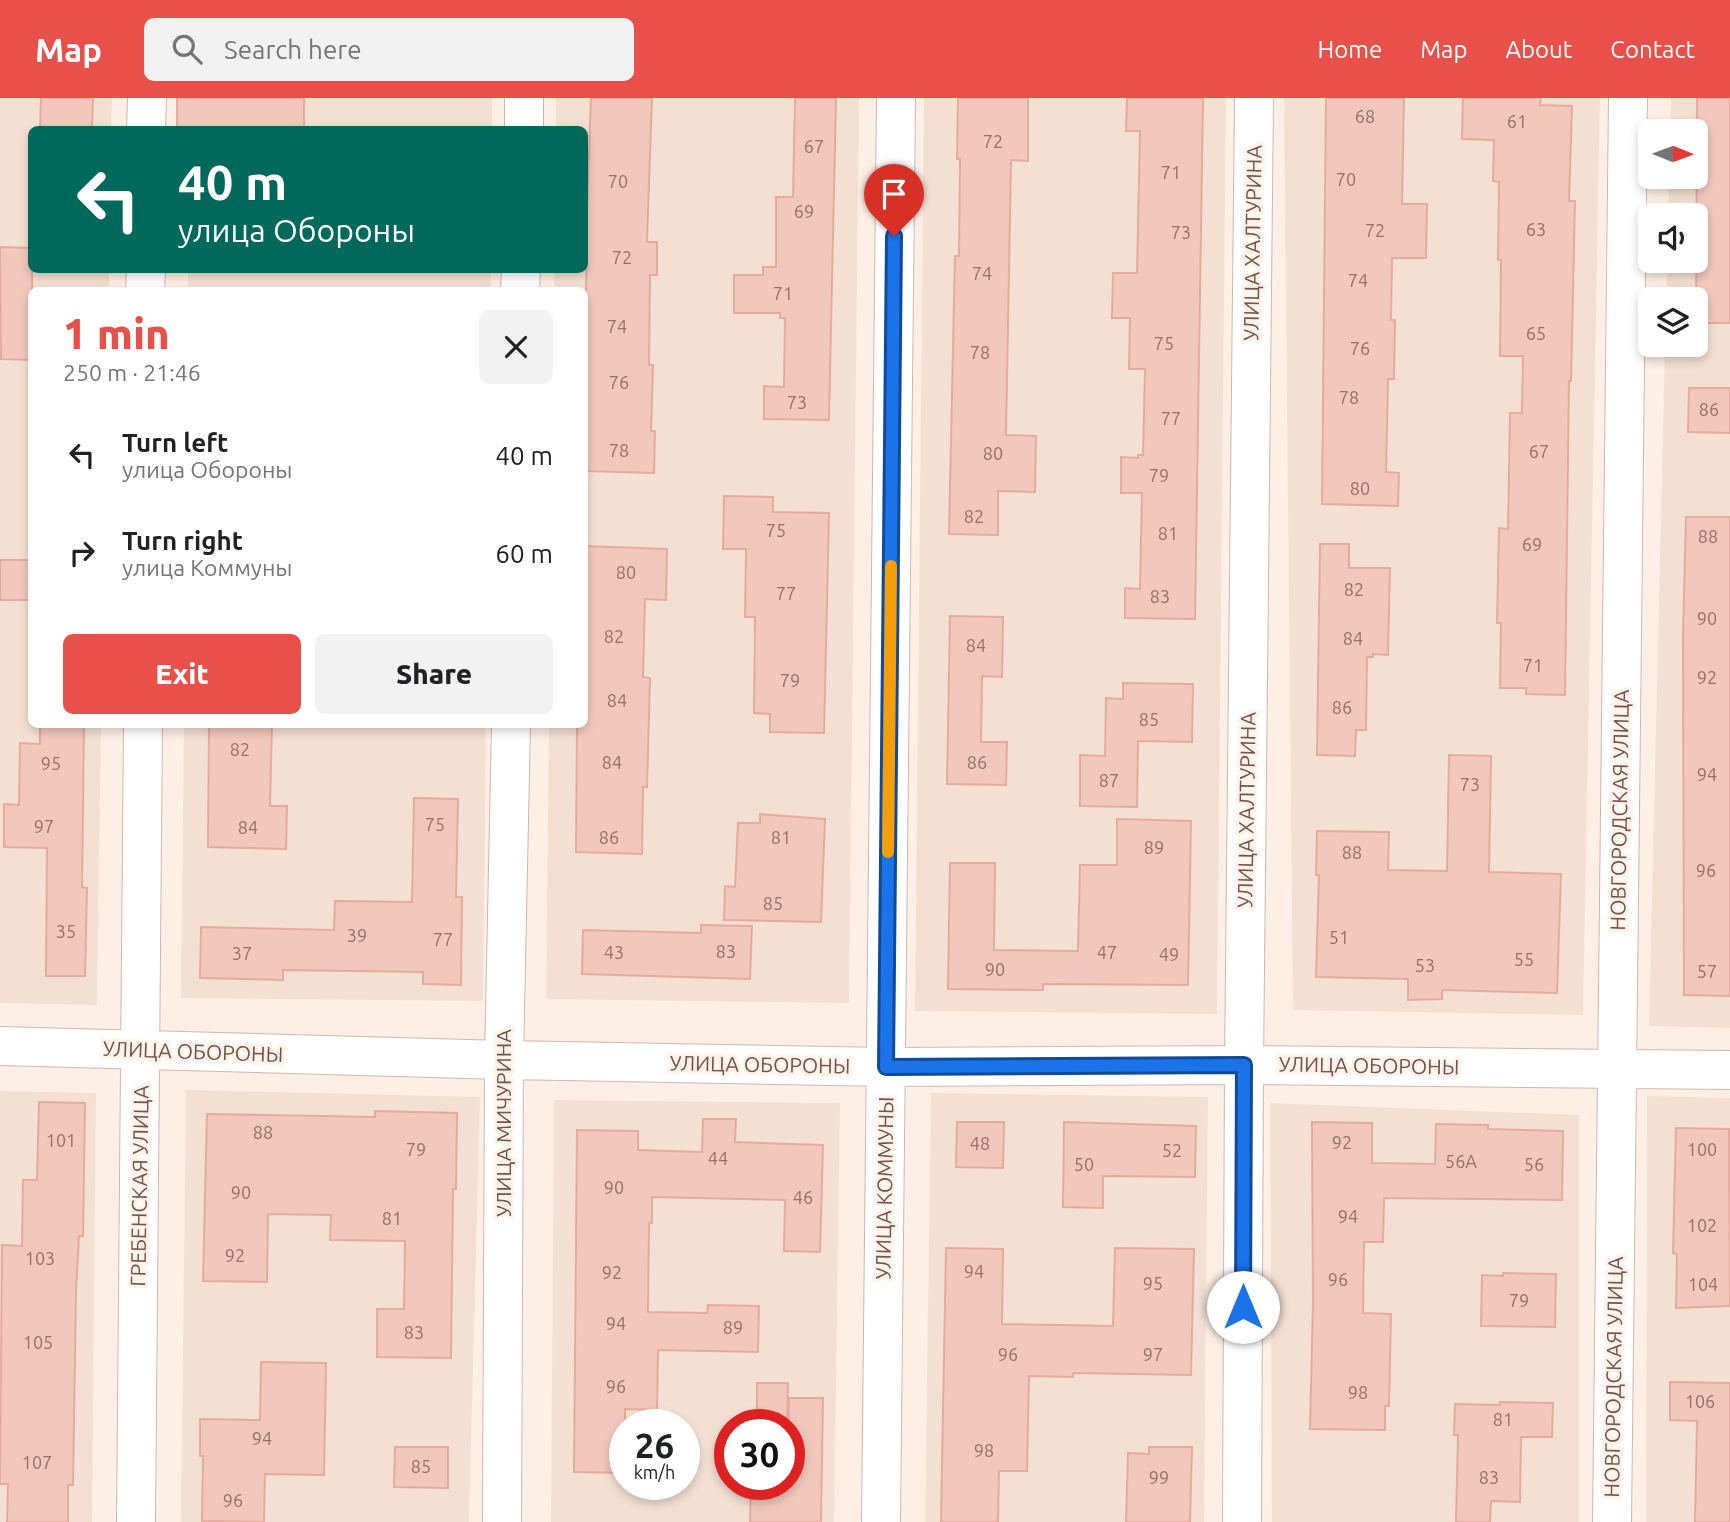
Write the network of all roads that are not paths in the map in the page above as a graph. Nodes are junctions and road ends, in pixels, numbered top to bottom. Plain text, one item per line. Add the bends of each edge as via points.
1 (147, 98) edge
2 (524, 98) edge
3 (896, 98) edge
4 (1254, 98) edge
5 (1628, 98) edge
6 (146, 126) edge
7 (524, 126) edge
8 (143, 728) edge
9 (511, 728) edge
10 (0, 1046) edge
11 (141, 1051) junction
12 (504, 1060) junction
13 (1244, 1065) junction
14 (886, 1067) junction
15 (1617, 1069) junction
16 (1730, 1070) edge
17 (136, 1522) edge
18 (502, 1522) edge
19 (881, 1522) edge
20 (1242, 1522) edge
21 (1612, 1522) edge

1 - 6 street
2 - 7 street
3 - 14 street, УЛИЦА КОММУНЫ
4 - 13 street, УЛИЦА ХАЛТУРИНА
5 - 15 street, НОВГОРОДСКАЯ УЛИЦА
8 - 11 street, ГРЕБЕНСКАЯ УЛИЦА
9 - 12 street, УЛИЦА МИЧУРИНА
10 - 11 street, УЛИЦА ОБОРОНЫ
11 - 12 street, УЛИЦА ОБОРОНЫ
11 - 17 street, ГРЕБЕНСКАЯ УЛИЦА
12 - 14 street, УЛИЦА ОБОРОНЫ
12 - 18 street, УЛИЦА МИЧУРИНА
13 - 14 street, УЛИЦА ОБОРОНЫ
13 - 15 street, УЛИЦА ОБОРОНЫ
13 - 20 street, УЛИЦА ХАЛТУРИНА
14 - 19 street, УЛИЦА КОММУНЫ
15 - 16 street, УЛИЦА ОБОРОНЫ
15 - 21 street, НОВГОРОДСКАЯ УЛИЦА

